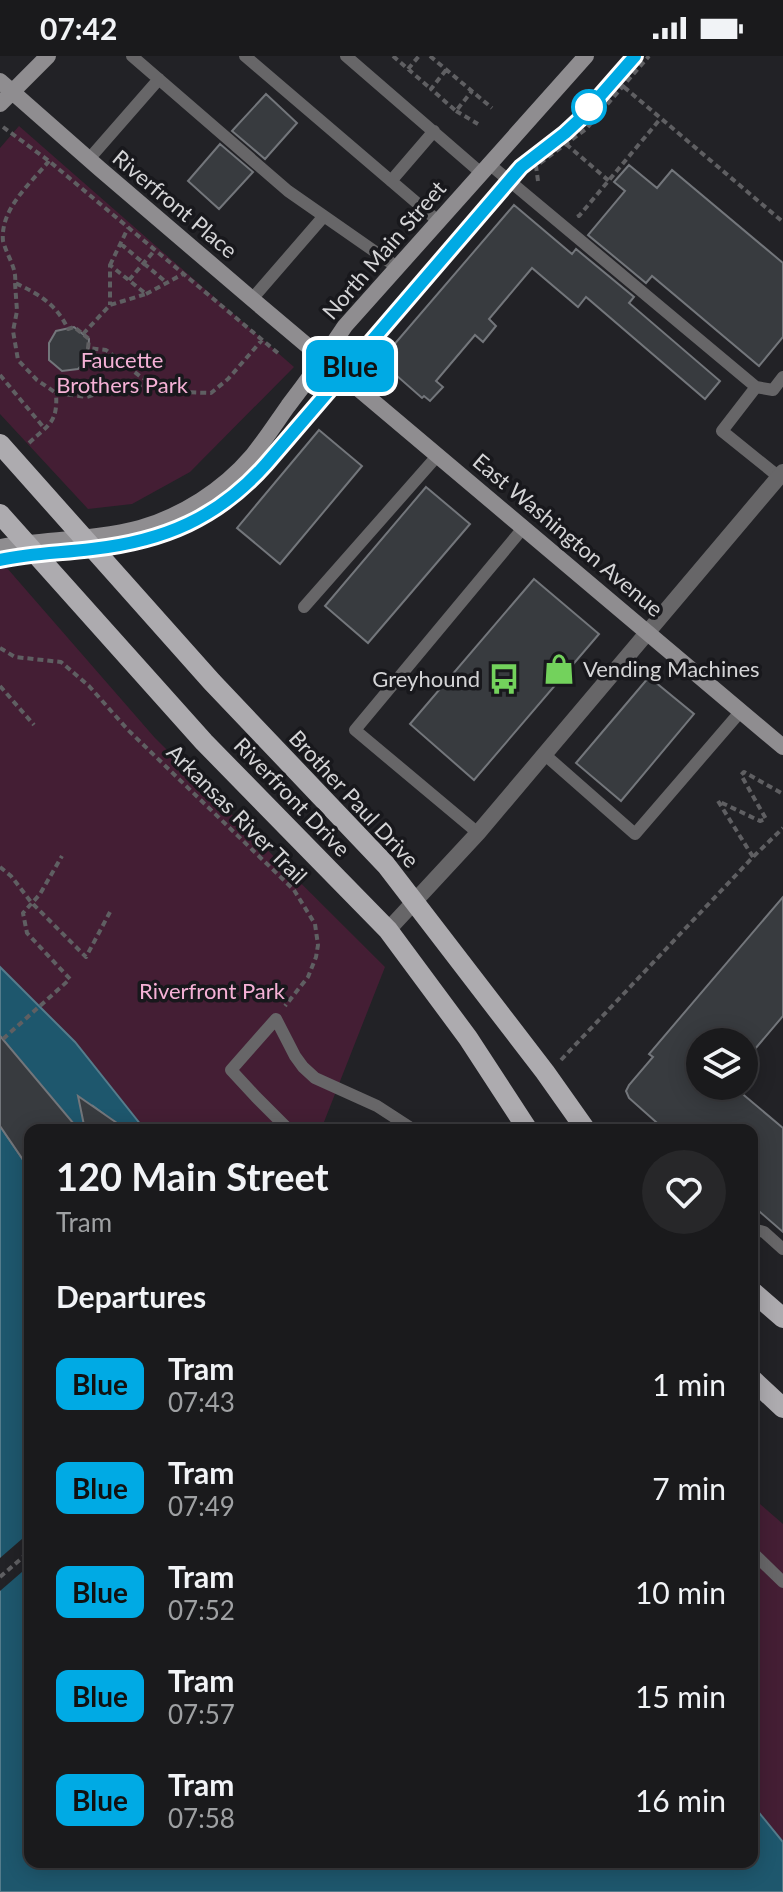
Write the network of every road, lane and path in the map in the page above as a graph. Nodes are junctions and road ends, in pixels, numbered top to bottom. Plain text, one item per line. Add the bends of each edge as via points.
1 (48, 56) edge
2 (132, 56) edge
3 (245, 56) edge
4 (346, 56) edge
5 (393, 56) edge
6 (419, 56) edge
7 (430, 56) edge
8 (586, 56) edge
9 (649, 56) edge
10 (408, 69) junction
11 (446, 70) junction
12 (159, 79) junction
13 (6, 86) edge
14 (624, 87) junction
15 (431, 89) junction
16 (472, 91) junction
17 (0, 104) edge
18 (492, 108) dead end
19 (456, 111) junction
20 (661, 118) junction
21 (478, 124) dead end
22 (3, 127) dead end
23 (434, 131) junction
24 (566, 144) junction
25 (89, 159) junction
26 (49, 161) junction
27 (536, 166) dead end
28 (484, 168) junction
29 (391, 181) junction
30 (609, 181) junction
31 (324, 216) junction
32 (579, 216) dead end
33 (438, 221) junction
34 (783, 222) edge
35 (128, 228) junction
36 (121, 244) junction
37 (155, 250) junction
38 (143, 263) junction
39 (110, 265) junction
40 (397, 267) junction
41 (183, 274) junction
42 (129, 280) junction
43 (15, 283) junction
44 (167, 283) junction
45 (146, 294) junction
46 (252, 299) junction
47 (110, 305) junction
48 (83, 334) junction
49 (262, 340) junction
50 (279, 354) dead end
51 (324, 358) junction
52 (0, 375) edge
53 (783, 377) edge
54 (154, 383) junction
55 (756, 387) junction
56 (56, 393) junction
57 (45, 429) junction
58 (32, 440) dead end
59 (0, 444) edge
60 (438, 455) junction
61 (781, 475) edge
62 (0, 514) edge
63 (524, 527) junction
64 (0, 547) edge
65 (304, 607) dead end
66 (648, 632) junction
67 (0, 648) edge
68 (0, 686) edge
69 (741, 711) junction
70 (34, 725) dead end
71 (783, 747) edge
72 (544, 754) junction
73 (783, 794) edge
74 (783, 828) edge
75 (478, 833) junction
76 (62, 856) dead end
77 (753, 857) junction
78 (0, 867) edge
79 (414, 901) junction
80 (31, 902) junction
81 (110, 912) dead end
82 (388, 930) junction
83 (276, 1019) junction
84 (582, 1037) dead end
85 (3, 1039) dead end
86 (283, 1124) edge
87 (405, 1124) edge
88 (524, 1124) edge
89 (582, 1124) edge
90 (758, 1230) edge
91 (783, 1249) edge
92 (758, 1296) edge
93 (783, 1318) edge
94 (758, 1385) edge
95 (783, 1408) edge
96 (24, 1556) edge
97 (758, 1558) edge
98 (0, 1577) edge
99 (783, 1582) edge

1 - 13 main road
2 - 12 lane
3 - 29 lane
4 - 23 lane
5 - 10 path
6 - 10 path
7 - 11 path
8 - 28 main road, North Main Street
9 - 14 path
10 - 15 path
11 - 15 path
11 - 16 path
12 - 25 lane
12 - 31 lane
13 - 17 main road
13 - 25 main road, Riverfront Place
14 - 20 path
14 - 24 path
15 - 19 path
16 - 18 path
16 - 19 path
19 - 21 path
20 - 30 path
20 - 34 path
22 - 26 path
23 - 28 lane
23 - 29 lane
24 - 27 path
24 - 30 path
25 - 46 main road, Riverfront Place
26 - 35 path
26 - 43 path via 10,206 2,227
28 - 33 main road, North Main Street
28 - 55 lane
29 - 33 lane
30 - 32 path
31 - 40 lane
31 - 46 lane
33 - 40 main road, North Main Street
35 - 36 path
35 - 37 path
36 - 38 path
36 - 39 path
37 - 38 path
37 - 41 path
38 - 42 path
38 - 44 path
39 - 42 path
39 - 47 path
40 - 51 main road, North Main Street
41 - 44 path
41 - 49 path
42 - 45 path
43 - 48 path via 50,304 68,329
43 - 56 path via 18,360
44 - 45 path
45 - 47 path
46 - 51 main road, Riverfront Place
47 - 48 path
48 - 54 path via 88,348 106,350
49 - 50 path
49 - 54 path via 211,393 179,392
51 - 60 main road, East Washington Avenue
51 - 64 main road, North Main Street via 251,457 205,498 140,528
52 - 57 path
53 - 55 lane via 773,390
54 - 56 path via 87,397
55 - 61 lane via 722,431
56 - 57 path via 57,411
57 - 58 path
59 - 79 main road, Brother Paul Drive
60 - 63 main road, East Washington Avenue
60 - 65 lane
61 - 66 street
62 - 82 main road, Riverfront Drive via 204,742
63 - 66 main road, East Washington Avenue
63 - 75 lane via 355,730
66 - 69 main road, East Washington Avenue
66 - 72 street
67 - 83 path, Arkansas River Trail via 15,657 61,662 294,890 315,924 318,945 308,977
68 - 70 path
69 - 71 main road, East Washington Avenue
69 - 72 lane via 635,834
72 - 75 street
73 - 77 path via 744,772 766,819 718,801
74 - 77 path
75 - 79 street
76 - 80 path
77 - 84 path
78 - 80 path
79 - 82 street
79 - 89 main road, Brother Paul Drive
80 - 81 path via 86,957
80 - 85 path via 23,913 27,933 70,979
82 - 88 main road, Riverfront Drive
83 - 86 lane via 231,1070
83 - 87 lane via 295,1056 315,1078
90 - 91 lane
92 - 93 main road
94 - 95 main road
96 - 98 path
97 - 99 lane

